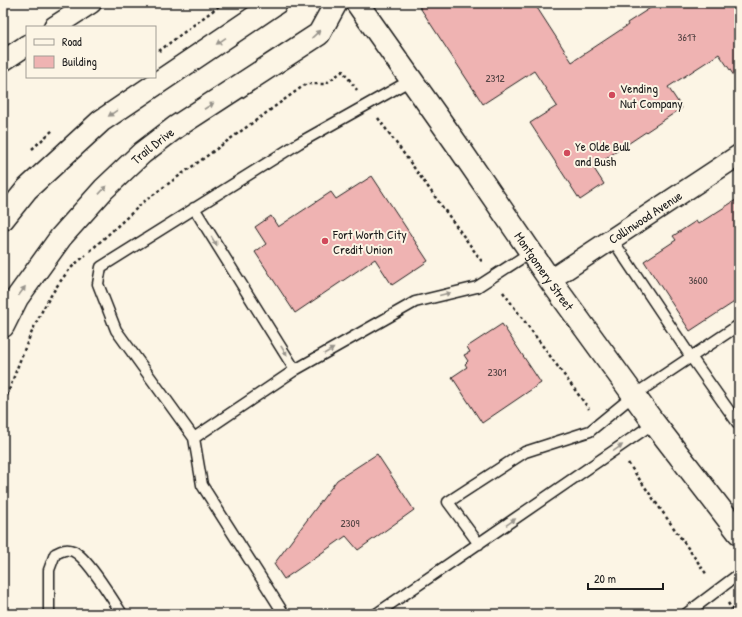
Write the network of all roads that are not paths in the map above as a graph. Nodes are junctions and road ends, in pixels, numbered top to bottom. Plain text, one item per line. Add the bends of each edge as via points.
1 (90, 3) edge
2 (250, 3) edge
3 (276, 3) edge
4 (336, 3) edge
5 (357, 3) edge
6 (56, 26) edge
7 (242, 27) junction
8 (26, 46) edge
9 (3, 61) edge
10 (412, 80) junction
11 (739, 155) edge
12 (194, 208) junction
13 (3, 219) edge
14 (612, 239) junction
15 (532, 252) junction
16 (550, 280) junction
17 (739, 325) edge
18 (3, 326) edge
19 (691, 357) junction
20 (295, 370) junction
21 (634, 395) junction
22 (654, 423) junction
23 (739, 425) edge
24 (194, 438) junction
25 (739, 533) edge
26 (479, 544) junction
27 (739, 574) edge
28 (49, 614) edge
29 (122, 614) edge
30 (284, 614) edge
31 (376, 614) edge
32 (686, 614) edge

1 - 6 street
2 - 7 street
3 - 7 street
18 -> 4 street, Trail Drive via 17,298 61,237 104,189 142,153 176,127 319,34
5 - 10 street, Montgomery Street
7 -> 13 street via 101,121 27,189
8 - 9 street
10 - 12 lane via 299,143
10 - 15 street, Montgomery Street
11 - 14 street, Collinwood Avenue
12 -> 20 lane
12 - 24 lane via 101,267 98,284 116,330
14 - 16 street, Collinwood Avenue
14 - 19 lane
15 - 16 street, Montgomery Street
20 -> 15 lane via 415,302 477,287
16 - 21 street, Montgomery Street
17 - 19 lane
19 - 21 lane
19 - 23 lane
20 - 24 lane
21 - 22 street, Montgomery Street
21 - 26 lane via 590,431 525,452 448,502
22 - 25 street, Montgomery Street
26 -> 22 lane
24 - 30 lane via 202,486
26 - 31 lane
27 - 32 lane
28 - 29 lane via 49,570 56,554 65,549 74,551 90,567

